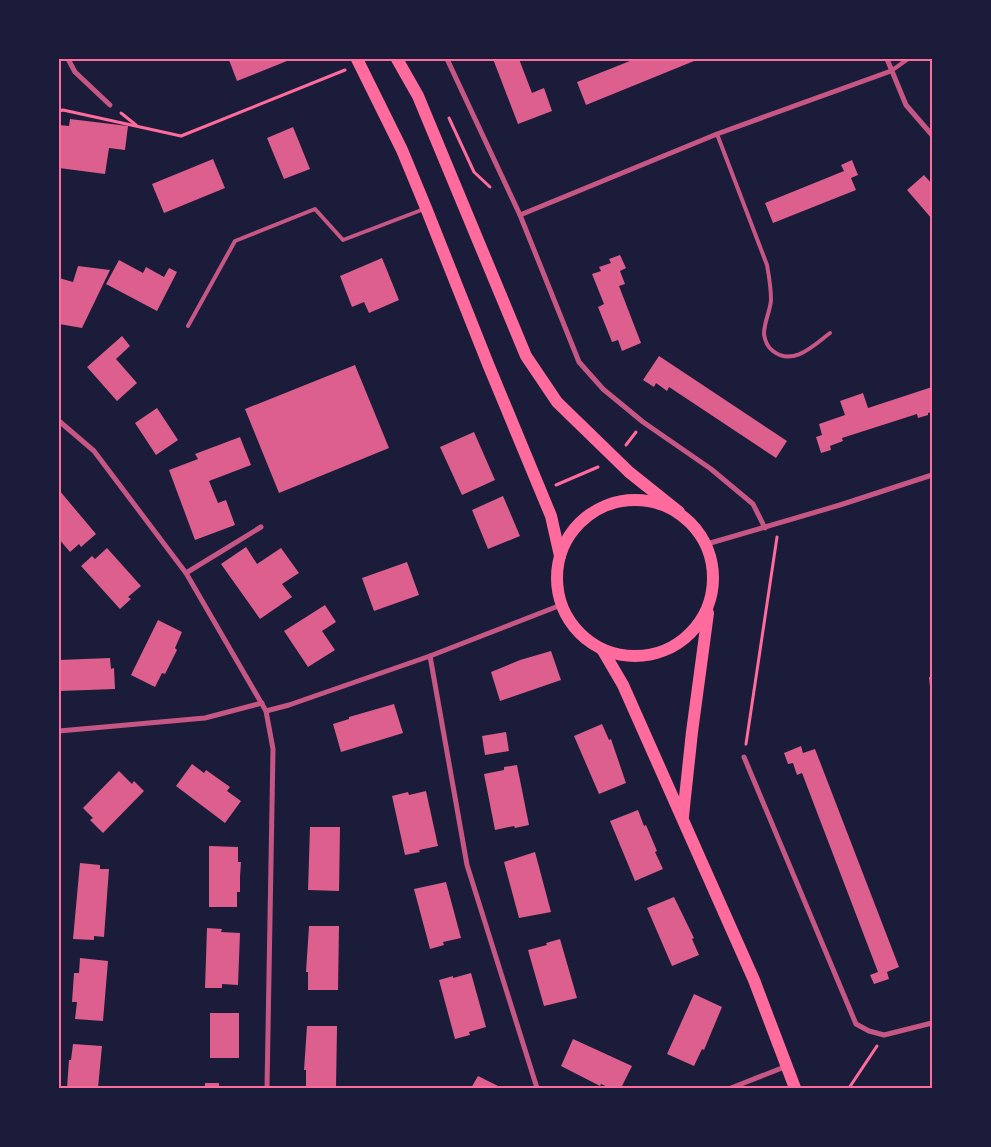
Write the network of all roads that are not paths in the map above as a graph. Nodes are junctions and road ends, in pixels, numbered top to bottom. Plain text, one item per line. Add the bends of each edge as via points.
1 (68, 59) edge
2 (397, 59) edge
3 (448, 59) edge
4 (887, 59) edge
5 (908, 59) edge
6 (359, 61) edge
7 (891, 70) junction
8 (110, 105) road end
9 (717, 134) junction
10 (932, 135) edge
11 (426, 208) junction
12 (520, 215) junction
13 (188, 326) dead end
14 (830, 333) dead end
15 (59, 421) edge
16 (932, 475) edge
17 (679, 512) junction
18 (261, 527) dead end
19 (765, 528) junction
20 (707, 544) junction
21 (560, 556) junction
22 (186, 573) junction
23 (561, 605) junction
24 (709, 606) junction
25 (602, 649) junction
26 (430, 656) junction
27 (262, 703) junction
28 (266, 711) junction
29 (59, 731) edge
30 (744, 757) road end
31 (682, 818) junction
32 (932, 1023) edge
33 (788, 1065) junction
34 (267, 1088) edge
35 (536, 1088) edge
36 (732, 1088) edge
37 (796, 1088) edge

1 - 8 street via 75,72
2 - 17 main road via 418,96 526,356 557,402 629,472
3 - 12 street
4 - 7 street
5 - 7 lane
6 - 11 main road
7 - 9 street
7 - 10 street via 906,105
9 - 12 street
9 - 14 lane via 770,281 771,301 764,336 767,345 781,357 794,357
11 - 13 lane via 343,240 315,209 236,241
11 - 21 main road via 551,516
12 - 19 street via 579,362 603,389 643,422 711,469 753,504
15 - 22 street via 94,452
16 - 19 street
17 - 20 main road
17 - 21 main road via 656,502 632,499 608,504 587,516 570,534
18 - 22 street
19 - 20 street
20 - 24 main road via 713,564 714,585
21 - 23 main road via 557,581
22 - 27 street
23 - 25 main road via 580,633
23 - 26 street
24 - 25 main road via 696,628 677,645 653,655 627,656
24 - 31 main road
25 - 31 main road via 623,685
26 - 28 street
26 - 35 street via 467,865
27 - 28 street
27 - 29 street via 205,718
28 - 34 street via 273,750
30 - 32 street via 856,1024 884,1035
31 - 33 main road
33 - 36 street
33 - 37 main road

